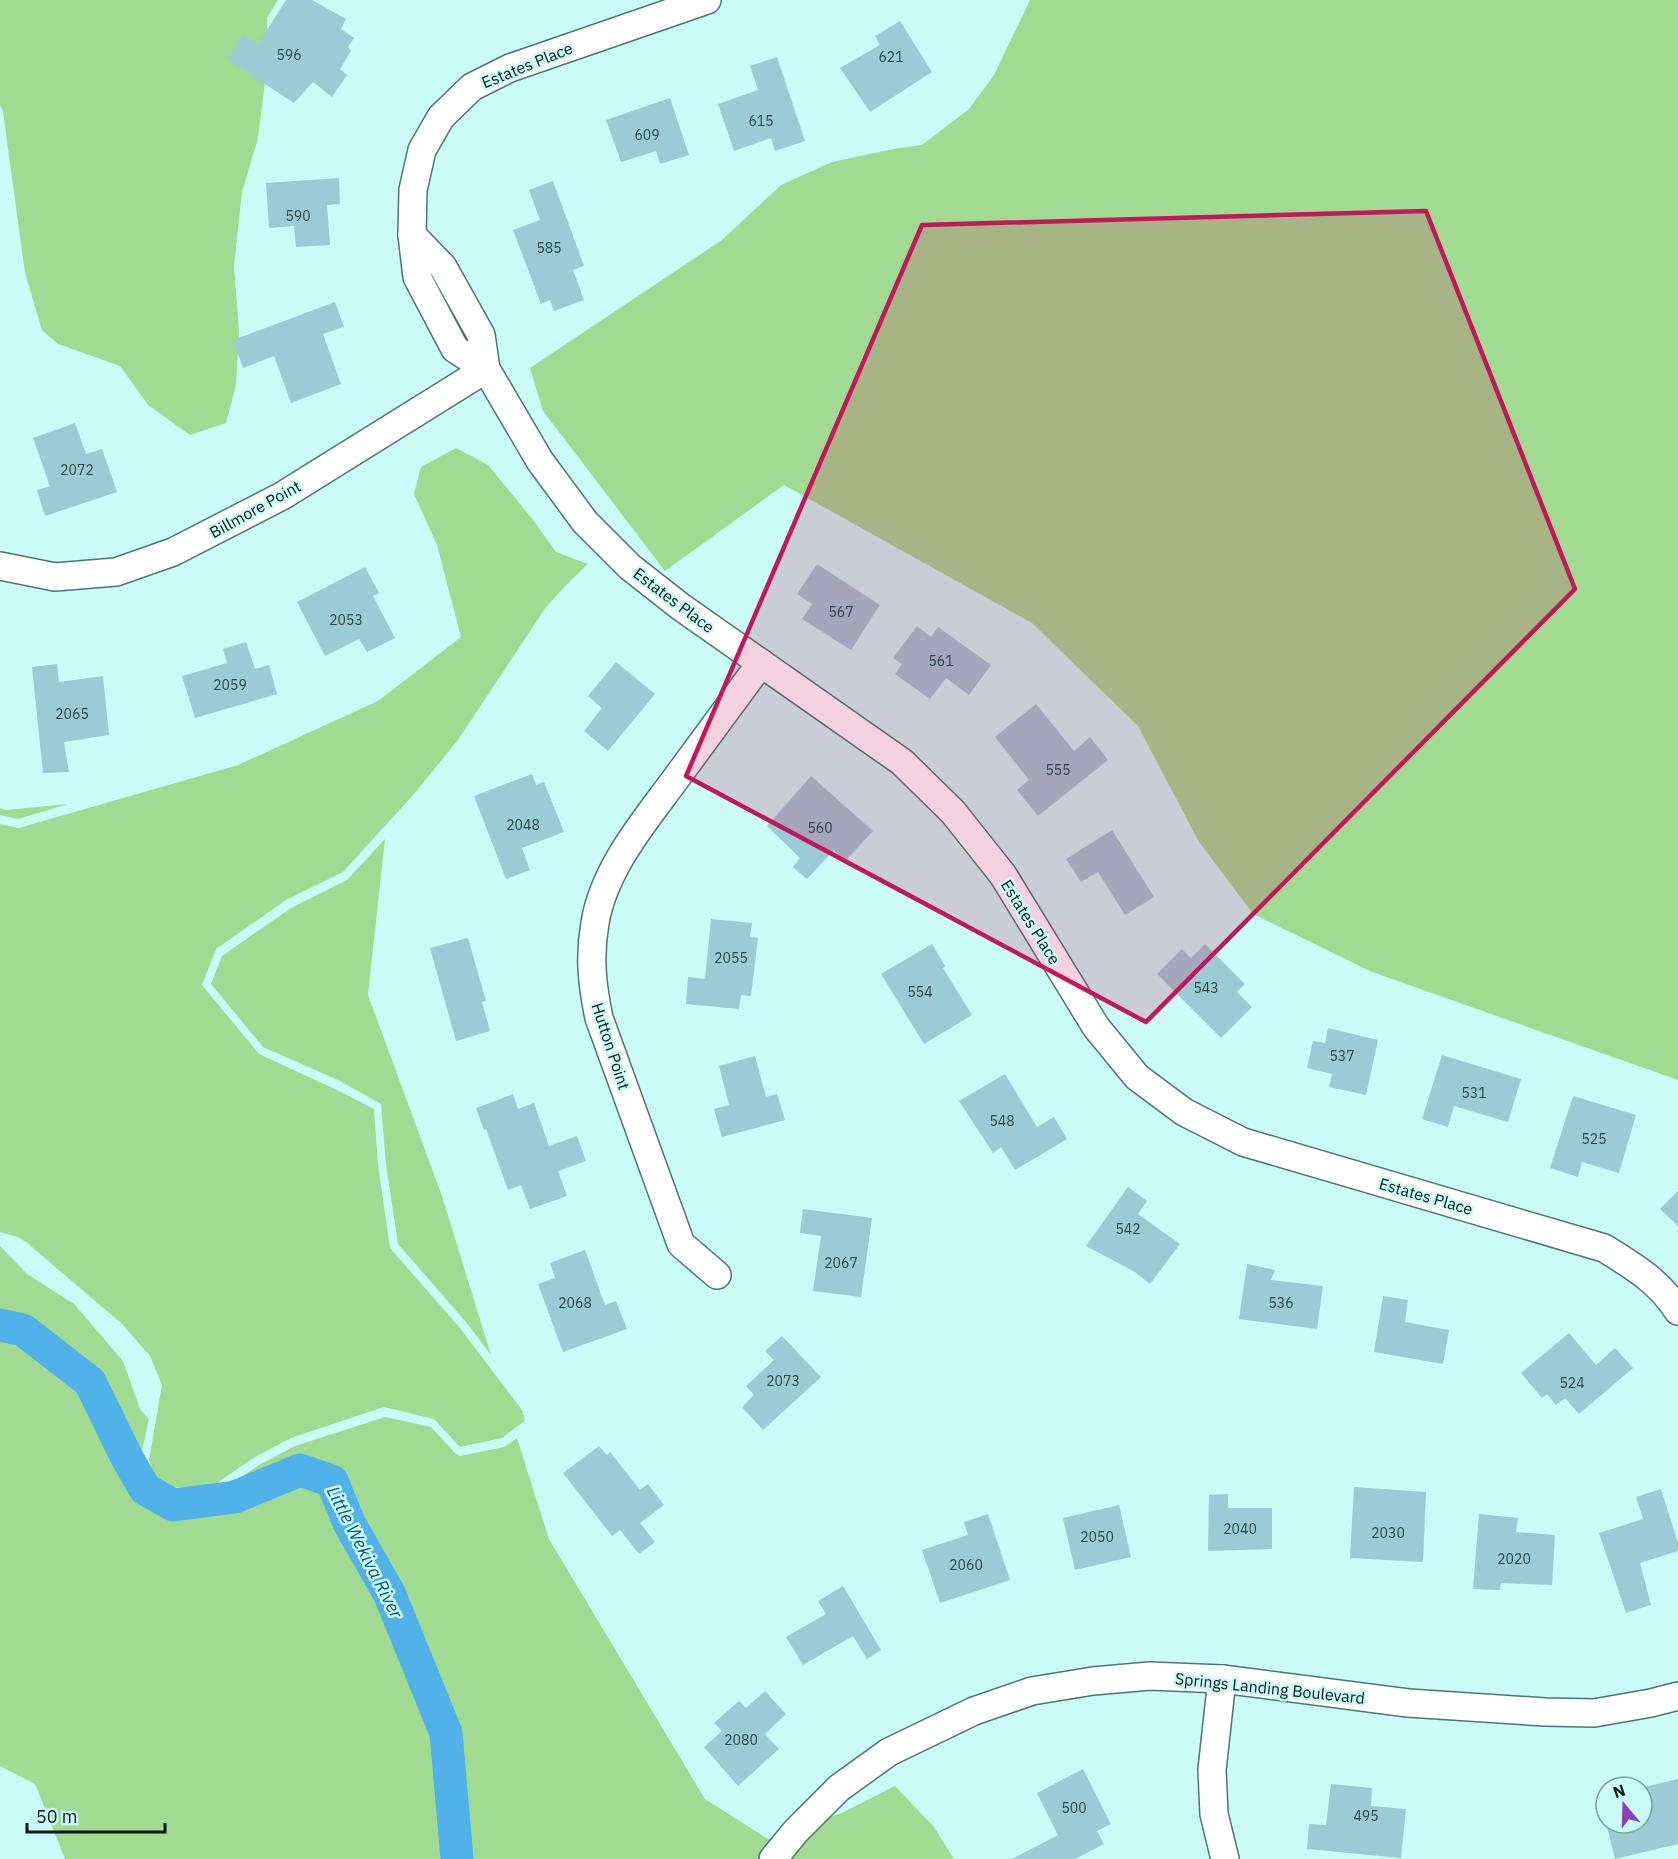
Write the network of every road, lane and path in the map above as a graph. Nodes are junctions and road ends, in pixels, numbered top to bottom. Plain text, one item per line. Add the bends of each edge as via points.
1 (707, 0) edge
2 (486, 369) junction
3 (0, 566) edge
4 (761, 663) junction
5 (717, 1275) dead end
6 (1678, 1311) edge
7 (1222, 1679) junction
8 (1678, 1696) edge
9 (772, 1859) edge
10 (1225, 1859) edge

1 - 2 street, Estates Place via 510,68 472,87 441,117 422,150 413,190 412,235 417,277 455,349
2 - 3 street, Billmore Point via 282,496 173,552 116,572 55,578
2 - 4 street, Estates Place via 540,461 585,522 630,567
4 - 5 street, Hutton Point via 636,833 608,880 595,921 591,960 591,984 599,1018 681,1244
4 - 6 street, Estates Place via 902,762 953,813 1003,875 1096,1027 1137,1077 1184,1112 1243,1142 1604,1248 1643,1272
7 - 8 street, Springs Landing Boulevard via 1408,1703 1545,1712 1594,1713
7 - 9 street, Springs Landing Boulevard via 1150,1676 1093,1681 1032,1691 974,1711 889,1752 839,1788
7 - 10 street via 1212,1770 1214,1814

